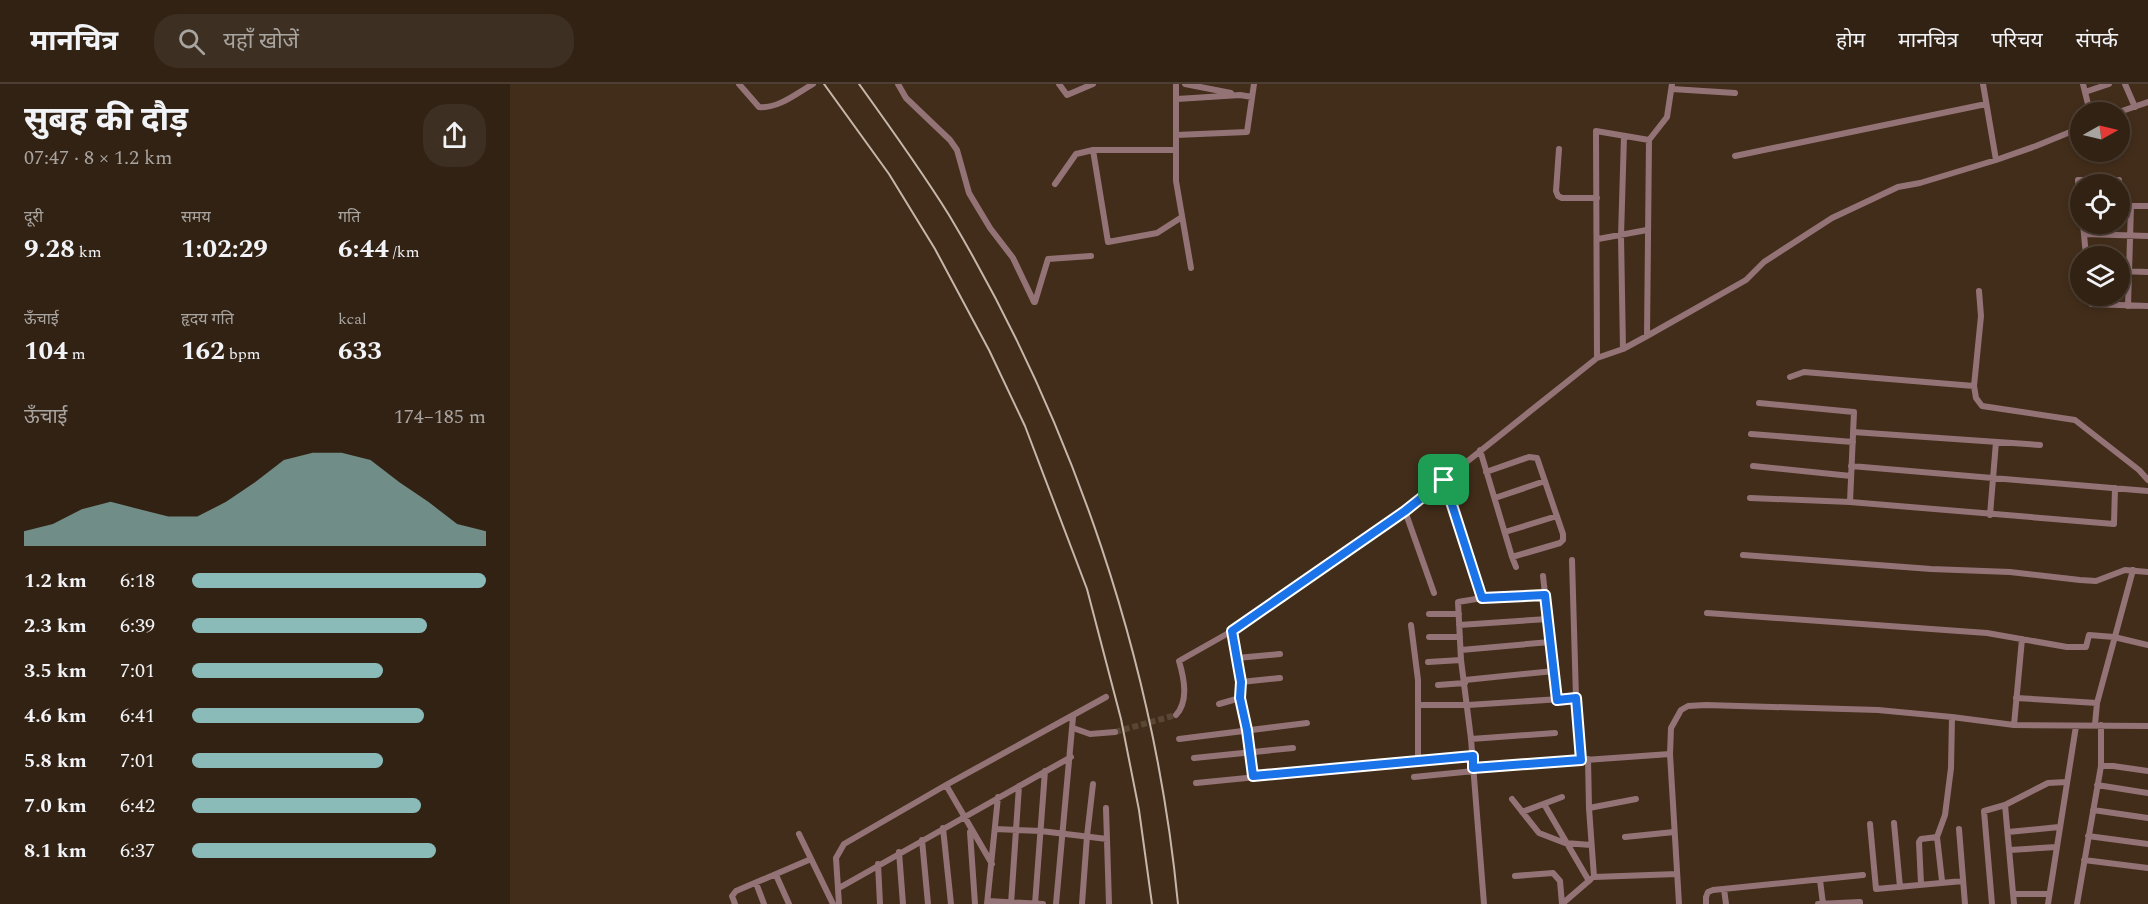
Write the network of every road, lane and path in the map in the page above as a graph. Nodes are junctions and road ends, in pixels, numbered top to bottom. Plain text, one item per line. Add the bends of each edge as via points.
1 (739, 84) edge
2 (813, 84) edge
3 (898, 84) edge
4 (1059, 84) edge
5 (1093, 84) edge
6 (1176, 84) edge
7 (1185, 84) edge
8 (1254, 84) edge
9 (1983, 84) edge
10 (2083, 84) edge
11 (2109, 84) edge
12 (2124, 84) edge
13 (1672, 86) edge
14 (2085, 92) junction
15 (1735, 93) dead end
16 (1240, 95) junction
17 (1252, 97) junction
18 (1177, 99) junction
19 (2088, 102) edge
20 (2148, 102) edge
21 (1986, 104) junction
22 (2134, 107) junction
23 (2130, 108) edge
24 (2070, 132) edge
25 (1176, 135) junction
26 (1624, 136) junction
27 (1649, 140) junction
28 (1559, 149) dead end
29 (1092, 150) junction
30 (1176, 150) junction
31 (1735, 156) dead end
32 (1996, 160) junction
33 (1055, 184) dead end
34 (1597, 198) junction
35 (2131, 206) joint
36 (2148, 206) edge
37 (1182, 217) junction
38 (1647, 230) junction
39 (2084, 234) joint
40 (1621, 236) junction
41 (2131, 236) junction
42 (2148, 236) edge
43 (1598, 239) junction
44 (2085, 246) edge
45 (1091, 256) dead end
46 (1191, 268) dead end
47 (2130, 271) joint
48 (2148, 272) edge
49 (1979, 291) dead end
50 (2130, 306) edge
51 (2148, 306) edge
52 (1647, 336) junction
53 (1623, 348) junction
54 (1597, 358) junction
55 (1790, 377) dead end
56 (1974, 386) junction
57 (1759, 402) dead end
58 (1853, 432) junction
59 (1751, 434) dead end
60 (1853, 442) junction
61 (1996, 442) junction
62 (2040, 445) dead end
63 (1480, 450) junction
64 (1753, 466) dead end
65 (1851, 466) junction
66 (1486, 472) junction
67 (1851, 476) junction
68 (1992, 477) junction
69 (1444, 480) junction
70 (2148, 480) edge
71 (1545, 481) junction
72 (2115, 488) junction
73 (2148, 490) edge
74 (1495, 498) junction
75 (1750, 498) dead end
76 (1850, 502) junction
77 (1405, 511) junction
78 (1990, 515) junction
79 (1557, 516) junction
80 (1505, 532) junction
81 (1743, 555) dead end
82 (1512, 557) junction
83 (1572, 560) dead end
84 (1516, 567) dead end
85 (2133, 570) junction
86 (2148, 572) edge
87 (1543, 576) dead end
88 (1434, 593) dead end
89 (1545, 595) junction
90 (1482, 598) junction
91 (1707, 613) dead end
92 (1429, 614) dead end
93 (1459, 614) junction
94 (1548, 619) junction
95 (1411, 625) dead end
96 (1459, 625) junction
97 (1232, 631) junction
98 (1429, 637) dead end
99 (1460, 637) junction
100 (2114, 637) junction
101 (2022, 639) junction
102 (1550, 642) junction
103 (2148, 645) edge
104 (1461, 650) junction
105 (1280, 654) dead end
106 (1237, 658) junction
107 (1461, 660) junction
108 (1428, 662) dead end
109 (1554, 671) junction
110 (1280, 678) dead end
111 (1241, 682) junction
112 (1465, 682) junction
113 (1437, 685) dead end
114 (1106, 697) dead end
115 (1240, 698) junction
116 (1576, 698) junction
117 (2016, 698) junction
118 (1557, 700) junction
119 (2097, 703) junction
120 (1219, 704) dead end
121 (1419, 705) junction
122 (1468, 705) junction
123 (1176, 715) dead end
124 (1073, 717) junction
125 (1952, 717) junction
126 (1307, 723) dead end
127 (2014, 725) junction
128 (2098, 725) junction
129 (2076, 726) junction
130 (2148, 726) edge
131 (1073, 728) junction
132 (1247, 730) junction
133 (1115, 732) tunnel mouth
134 (1555, 733) dead end
135 (1179, 739) dead end
136 (1471, 739) junction
137 (1293, 748) dead end
138 (1250, 753) junction
139 (1670, 753) junction
140 (1473, 756) junction
141 (1071, 758) junction
142 (1194, 758) dead end
143 (1584, 760) junction
144 (1418, 761) junction
145 (2101, 766) junction
146 (1474, 769) junction
147 (1045, 771) junction
148 (2148, 771) edge
149 (1253, 776) junction
150 (1414, 777) dead end
151 (2066, 782) junction
152 (1196, 783) dead end
153 (1093, 784) dead end
154 (946, 785) junction
155 (2097, 785) junction
156 (1019, 786) junction
157 (2148, 793) edge
158 (998, 797) junction
159 (1562, 797) dead end
160 (1512, 799) dead end
161 (1636, 799) dead end
162 (1544, 804) junction
163 (2005, 805) junction
164 (1106, 808) dead end
165 (1589, 808) junction
166 (2093, 810) junction
167 (1522, 812) junction
168 (963, 817) junction
169 (2148, 818) edge
170 (1894, 823) dead end
171 (1870, 824) dead end
172 (2059, 827) junction
173 (943, 828) junction
174 (969, 828) junction
175 (995, 829) junction
176 (1959, 829) dead end
177 (1016, 830) junction
178 (1041, 831) junction
179 (1674, 832) junction
180 (2008, 832) junction
181 (1062, 833) junction
182 (799, 834) dead end
183 (1087, 836) junction
184 (2088, 836) junction
185 (1625, 837) dead end
186 (1937, 837) junction
187 (1107, 839) junction
188 (922, 840) junction
189 (1565, 843) junction
190 (2148, 844) edge
191 (1591, 845) junction
192 (2056, 847) junction
193 (2010, 850) junction
194 (899, 852) junction
195 (811, 859) junction
196 (2084, 860) junction
197 (878, 864) junction
198 (992, 864) junction
199 (2148, 868) edge
200 (1677, 874) junction
201 (776, 875) junction
202 (1863, 875) dead end
203 (1515, 876) dead end
204 (1591, 879) junction
205 (1820, 880) junction
206 (1942, 881) junction
207 (1963, 881) junction
208 (756, 883) junction
209 (1921, 884) junction
210 (1900, 887) junction
211 (839, 888) junction
212 (1724, 889) junction
213 (2014, 894) junction
214 (2049, 894) junction
215 (988, 903) edge
216 (1011, 903) edge
217 (735, 904) edge
218 (764, 904) edge
219 (789, 904) edge
220 (833, 904) edge
221 (839, 904) edge
222 (880, 904) edge
223 (903, 904) edge
224 (928, 904) edge
225 (951, 904) edge
226 (975, 904) edge
227 (1035, 904) edge
228 (1043, 904) edge
229 (1056, 904) edge
230 (1083, 904) edge
231 (1108, 904) edge
232 (1484, 904) edge
233 (1562, 904) edge
234 (1679, 904) edge
235 (1706, 904) edge
236 (1726, 904) edge
237 (1821, 904) edge
238 (1860, 904) edge
239 (1965, 904) edge
240 (1992, 904) edge
241 (2014, 904) edge
242 (2048, 904) edge
243 (2077, 904) edge

1 - 2 street via 759,107 765,107
3 - 45 street via 906,98 957,150 969,193 1013,258 1034,302 1048,259
4 - 5 street via 1067,95
6 - 18 street
7 - 16 street
8 - 17 street
9 - 21 street
10 - 14 street
11 - 14 street
12 - 22 street
13 - 15 street
13 - 27 street via 1666,117
14 - 19 street
16 - 17 street
16 - 18 street
17 - 25 street via 1247,132
18 - 25 street
20 - 22 street
21 - 31 street
21 - 32 street
22 - 23 street
24 - 32 street
25 - 30 street
26 - 27 street
26 - 34 street via 1596,131
26 - 40 street
27 - 38 street
28 - 34 street via 1558,196
29 - 30 street
29 - 33 street via 1076,154
29 - 37 street via 1108,242 1157,233
30 - 37 street
32 - 52 street via 1898,187 1832,218 1764,262 1746,280
34 - 43 street
35 - 36 street
35 - 41 street
37 - 46 street
38 - 40 street
38 - 52 street
39 - 41 street
39 - 44 street
40 - 43 street
40 - 53 street
41 - 42 street
41 - 47 street
43 - 54 street
47 - 48 street
49 - 56 street via 1981,316
50 - 51 street
52 - 53 street
53 - 54 street
54 - 63 street
55 - 56 street via 1804,372
56 - 70 street via 1982,405 2075,420
57 - 58 street via 1854,412
58 - 60 street
58 - 61 street
59 - 60 street
60 - 65 street
61 - 62 street
61 - 68 street
63 - 66 street
63 - 69 street
64 - 67 street
65 - 67 street
65 - 68 street
66 - 71 street via 1533,456
66 - 74 street
67 - 76 street
68 - 72 street
68 - 78 street
69 - 77 street
69 - 90 street
71 - 74 street
71 - 79 street
72 - 73 street
72 - 78 street via 2114,524
74 - 80 street
75 - 76 street
76 - 78 street
77 - 88 street
77 - 97 street
79 - 80 street
79 - 82 street via 1563,534 1560,543
80 - 82 street
81 - 85 street via 2096,581
82 - 84 street
83 - 116 street
85 - 86 street
85 - 100 street
87 - 89 street
89 - 90 street
89 - 94 street
90 - 93 street via 1458,602
91 - 101 street via 1987,633
92 - 93 street
93 - 96 street
94 - 96 street
94 - 102 street
95 - 121 street
96 - 99 street
97 - 106 street
97 - 123 street via 1179,661 1184,685 1183,703
98 - 99 street
99 - 104 street
100 - 101 street via 2089,635 2086,647
100 - 103 street
100 - 119 street
101 - 117 street
102 - 104 street
102 - 109 street
104 - 107 street
105 - 106 street
106 - 111 street
107 - 108 street
107 - 112 street
109 - 112 street
109 - 118 street
110 - 111 street
111 - 115 street
112 - 113 street
112 - 122 street
114 - 124 street
115 - 120 street
115 - 132 street
116 - 118 street
116 - 143 street
117 - 119 street
117 - 127 street
118 - 122 street
119 - 128 street
121 - 122 street
121 - 144 street
122 - 136 street
124 - 131 street
124 - 154 street
125 - 127 street
125 - 139 street via 1878,710 1697,705 1681,710 1675,717
125 - 186 street via 1951,768 1945,815
126 - 132 street
127 - 129 street
128 - 129 street
128 - 130 street
128 - 145 street
129 - 151 street
131 - 133 street via 1090,734
131 - 141 street
132 - 135 street
132 - 138 street
134 - 136 street
136 - 140 street
137 - 138 street
138 - 142 street
138 - 149 street
139 - 143 street
139 - 179 street
140 - 144 street
140 - 146 street
141 - 147 street
141 - 181 street
143 - 146 street
143 - 165 street
144 - 149 street
145 - 148 street
145 - 155 street
146 - 150 street
146 - 232 street
147 - 156 street
147 - 178 street
149 - 152 street
151 - 163 street via 2048,783
151 - 172 street
153 - 183 street
154 - 168 street
154 - 211 street via 844,844 836,858
155 - 157 street
155 - 166 street
156 - 158 street
156 - 177 street
158 - 168 street
158 - 175 street
159 - 162 street
160 - 167 street
161 - 165 street
162 - 167 street
162 - 189 street
163 - 180 street
163 - 240 street via 1984,811
164 - 187 street
165 - 191 street
166 - 169 street
166 - 184 street
167 - 189 street via 1539,833
168 - 173 street
168 - 174 street
170 - 210 street
171 - 210 street via 1876,889
172 - 180 street
172 - 192 street
173 - 188 street
173 - 225 street
174 - 198 street
174 - 226 street
175 - 177 street
175 - 198 street
176 - 207 street
177 - 178 street
177 - 216 street
178 - 181 street
178 - 227 street
179 - 185 street
179 - 200 street
180 - 193 street
181 - 183 street
181 - 229 street
182 - 195 street
183 - 187 street
183 - 230 street
184 - 190 street
184 - 196 street
186 - 206 street
186 - 209 street via 1919,842
187 - 231 street
188 - 194 street
188 - 224 street
189 - 191 street
189 - 204 street
191 - 204 street
192 - 193 street
192 - 214 street
193 - 213 street
194 - 197 street
194 - 223 street
195 - 201 street
195 - 220 street
196 - 199 street
196 - 243 street
197 - 211 street
197 - 222 street
198 - 215 street
200 - 204 street
200 - 234 street
201 - 208 street
201 - 219 street
202 - 205 street
203 - 233 street via 1553,873 1560,881
204 - 233 street
205 - 212 street
205 - 237 street
206 - 207 street
206 - 209 street
207 - 239 street
208 - 217 street via 732,894
208 - 218 street
209 - 210 street
211 - 221 street
212 - 235 street via 1708,892
212 - 236 street
213 - 214 street
213 - 241 street
214 - 242 street
215 - 216 street
216 - 227 street
227 - 228 street
237 - 238 street

